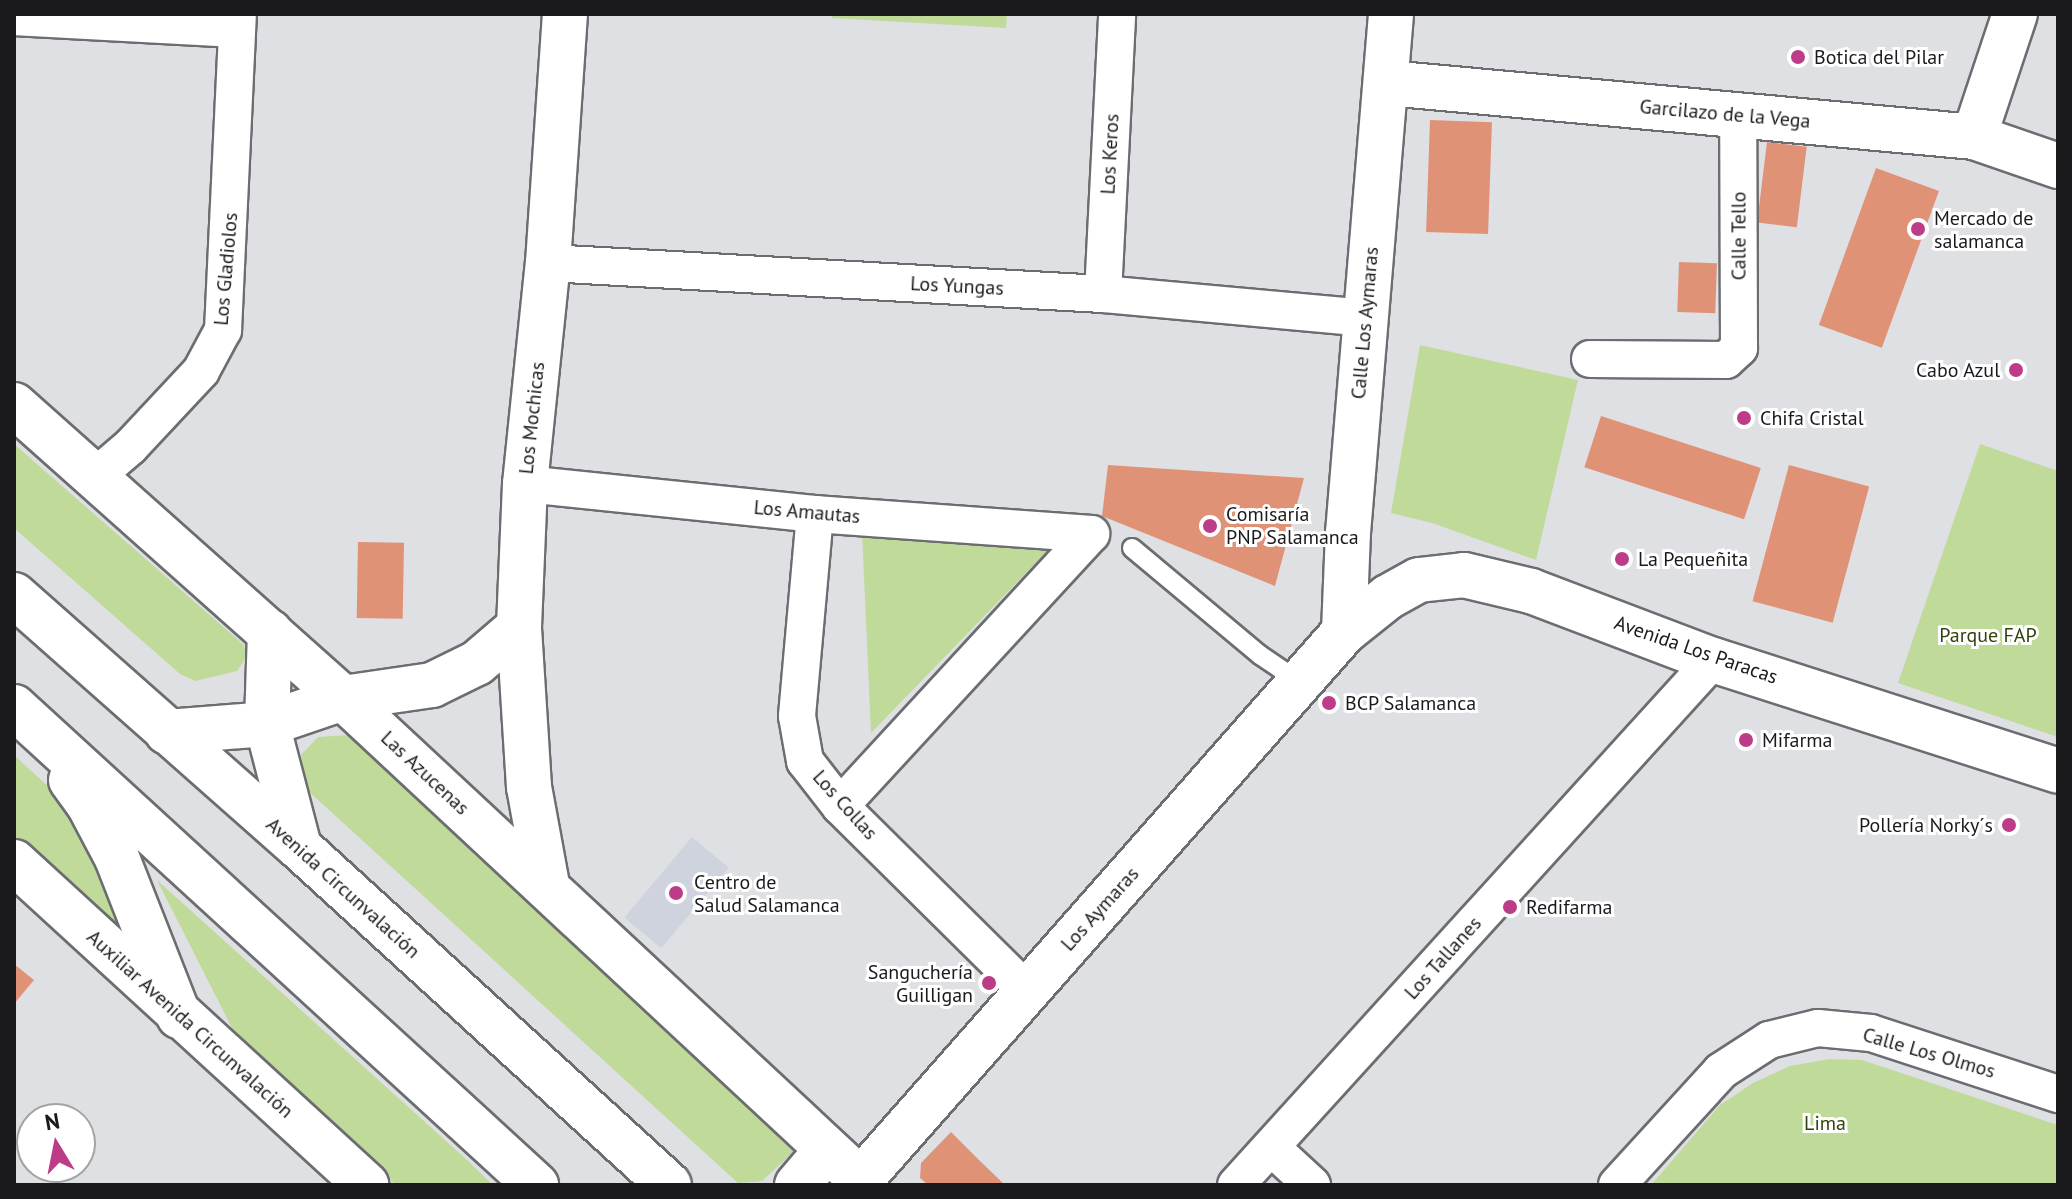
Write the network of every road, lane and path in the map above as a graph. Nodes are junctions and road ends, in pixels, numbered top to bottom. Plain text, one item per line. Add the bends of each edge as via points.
1 (565, 14) edge
2 (1391, 14) edge
3 (2015, 14) edge
4 (1111, 16) edge
5 (14, 17) edge
6 (238, 21) edge
7 (1388, 83) junction
8 (1738, 115) junction
9 (1974, 137) junction
10 (2058, 166) edge
11 (548, 263) junction
12 (1103, 294) junction
13 (1365, 318) junction
14 (1590, 359) dead end
15 (14, 405) edge
16 (96, 476) junction
17 (525, 484) junction
18 (815, 514) junction
19 (1132, 548) dead end
20 (14, 595) edge
21 (519, 627) junction
22 (270, 632) junction
23 (1344, 632) junction
24 (1713, 660) junction
25 (1300, 682) junction
26 (343, 698) junction
27 (21, 714) edge
28 (267, 724) junction
29 (167, 732) junction
30 (2058, 771) edge
31 (840, 806) junction
32 (299, 847) junction
33 (14, 862) edge
34 (547, 885) junction
35 (1027, 991) junction
36 (179, 1016) junction
37 (2058, 1094) edge
38 (1271, 1147) junction
39 (827, 1150) junction
40 (861, 1183) edge
41 (367, 1185) edge
42 (536, 1185) edge
43 (669, 1185) edge
44 (797, 1185) edge
45 (1236, 1185) edge
46 (1312, 1185) edge
47 (1617, 1185) edge

1 - 11 main road, Los Mochicas
2 - 7 main road, Calle Los Aymaras
3 - 9 main road
4 - 12 street, Los Keros
5 - 6 street
6 - 16 street, Los Gladiolos via 223,330 201,371
7 - 8 main road, Garcilazo de la Vega
7 - 13 main road, Calle Los Aymaras
8 - 9 main road, Garcilazo de la Vega
8 - 14 street, Calle Tello via 1739,348 1726,360
9 - 10 main road, Garcilazo de la Vega
11 - 12 street, Los Yungas
11 - 17 main road, Los Mochicas
12 - 13 street, Los Yungas
13 - 23 main road, Calle Los Aymaras
15 - 16 main road, Las Azucenas
16 - 22 main road, Las Azucenas
17 - 18 street, Los Amautas
17 - 21 main road, Los Mochicas
18 - 31 street, Los Collas via 797,716 805,761
18 - 31 street, Los Amautas via 1091,534
19 - 25 lane
20 - 29 main road, Avenida Circunvalación
21 - 26 main road via 477,663 432,685
21 - 34 main road, Los Mochicas via 529,787
22 - 26 main road, Las Azucenas
22 - 28 main road
23 - 24 main road, Avenida Los Paracas via 1419,580 1464,575 1531,591
23 - 25 main road, Los Aymaras
24 - 30 main road, Avenida Los Paracas
24 - 38 street, Los Tallanes
25 - 35 main road, Los Aymaras
26 - 28 main road
26 - 34 main road, Las Azucenas
27 - 36 main road via 88,803 117,858
27 - 42 main road
28 - 29 main road
28 - 32 main road
29 - 32 main road, Avenida Circunvalación
31 - 35 street, Los Collas
32 - 43 main road, Avenida Circunvalación
33 - 36 main road, Auxiliar Avenida Circunvalación
34 - 39 main road, Las Azucenas
35 - 40 main road, Los Aymaras
36 - 41 main road, Auxiliar Avenida Circunvalación
37 - 47 street, Calle Los Olmos via 1871,1033 1818,1028 1769,1040 1721,1071
38 - 45 street, Los Tallanes
38 - 46 street
39 - 40 main road, Las Azucenas
39 - 44 main road

